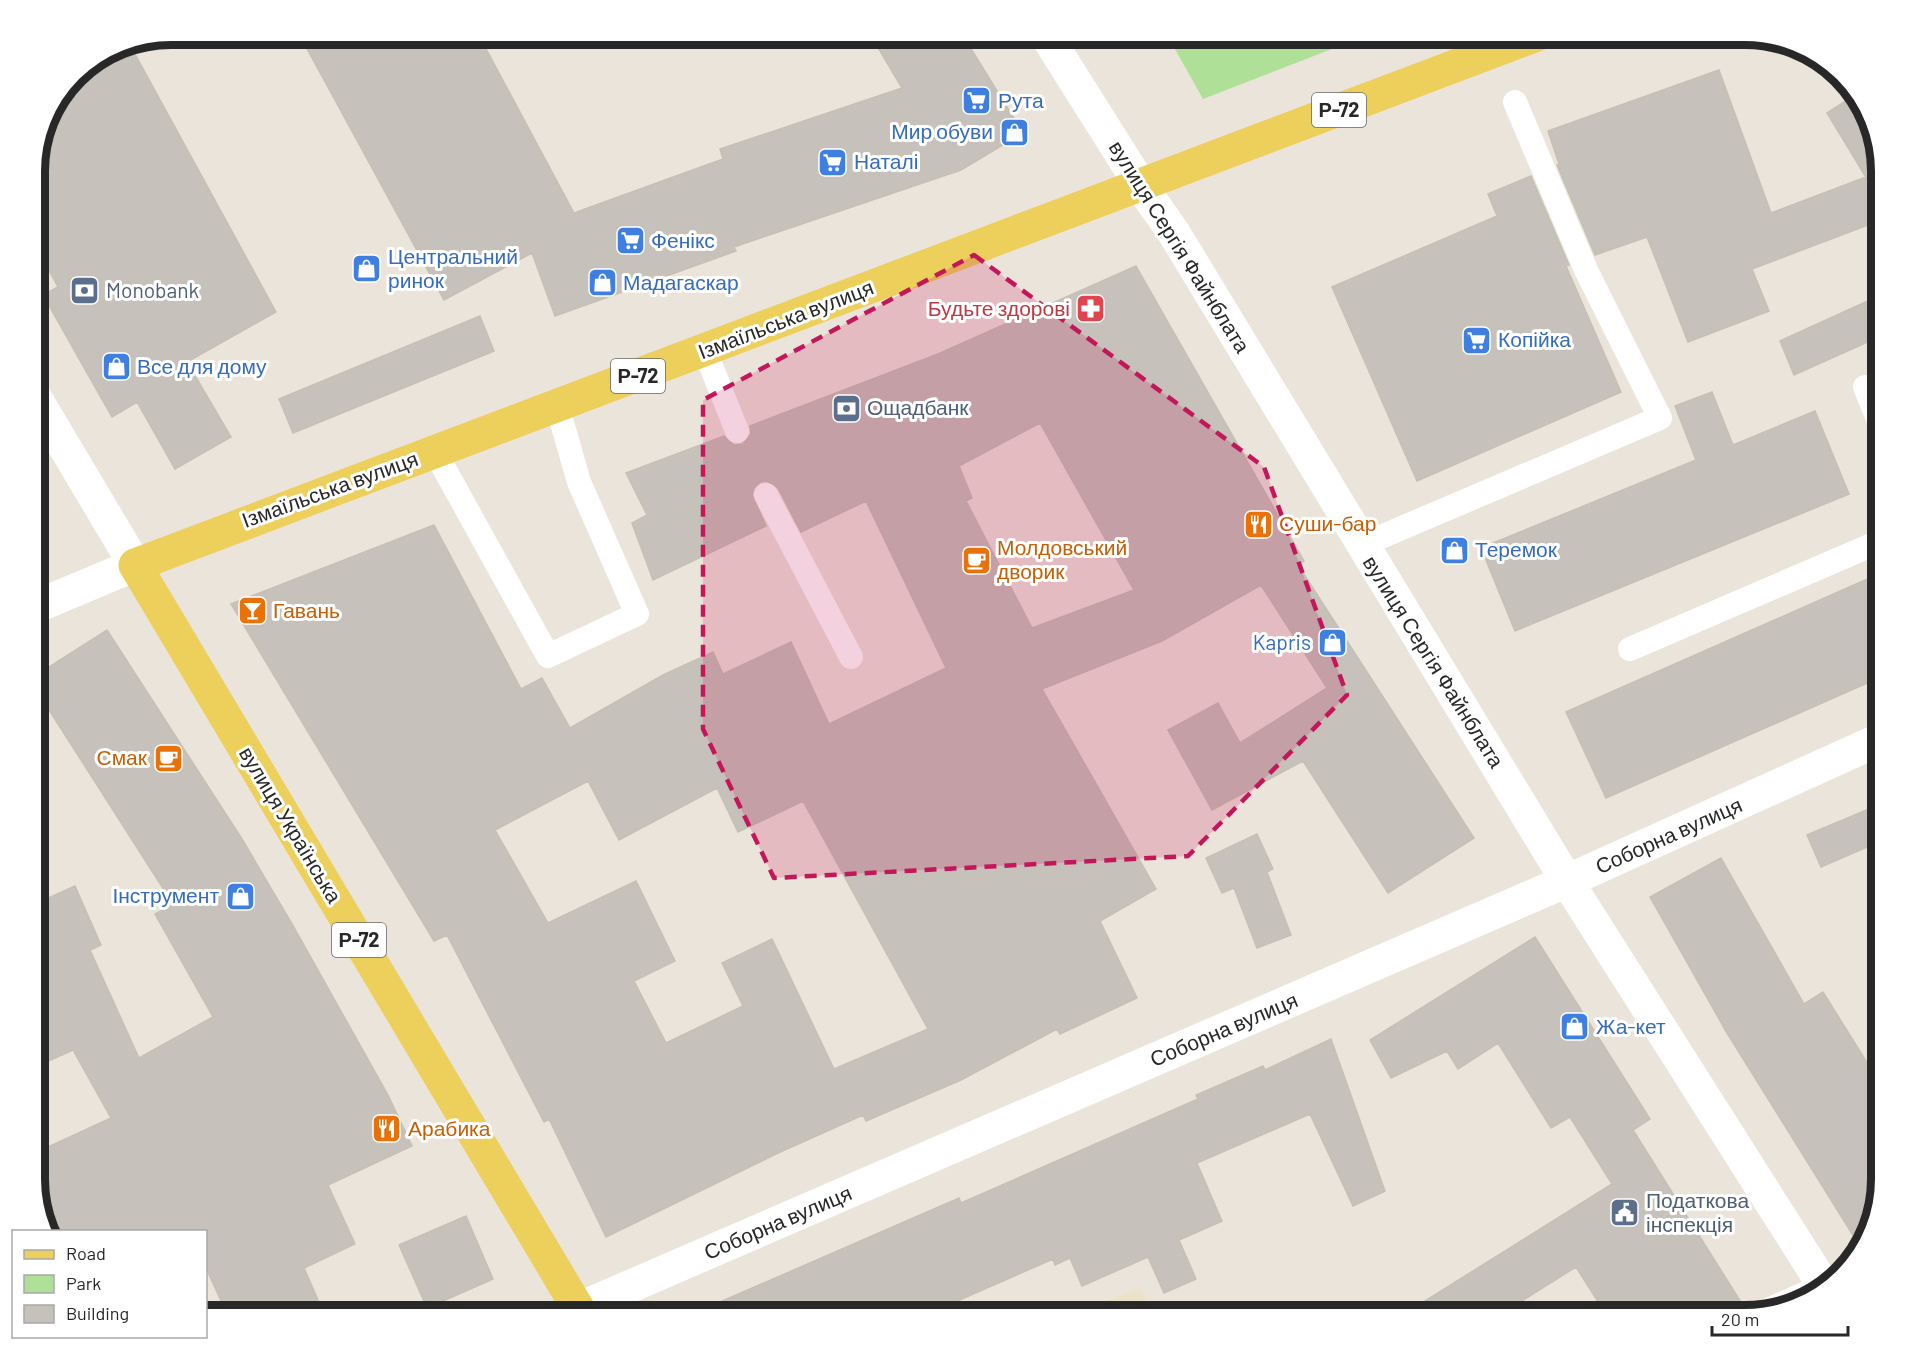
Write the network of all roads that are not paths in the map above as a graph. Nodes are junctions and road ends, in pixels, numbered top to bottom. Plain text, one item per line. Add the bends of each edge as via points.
1 (1053, 45) edge
2 (1508, 45) edge
3 (1515, 102) dead end
4 (1141, 186) junction
5 (705, 351) junction
6 (1865, 387) dead end
7 (1871, 402) edge
8 (557, 405) junction
9 (45, 414) edge
10 (737, 431) dead end
11 (435, 452) junction
12 (766, 495) dead end
13 (1362, 545) junction
14 (1871, 545) edge
15 (135, 565) junction
16 (45, 603) edge
17 (1630, 649) dead end
18 (851, 657) dead end
19 (1871, 744) edge
20 (1567, 881) junction
21 (1820, 1280) edge
22 (569, 1305) edge
23 (592, 1305) edge

1 - 4 street, вулиця Сергія Файнблата
2 - 4 main road, Ізмаїльська вулиця / Р-72
3 - 13 lane via 1586,270 1660,418
4 - 5 main road, Ізмаїльська вулиця / Р-72
4 - 13 street, вулиця Сергія Файнблата via 1174,233
5 - 8 main road, Ізмаїльська вулиця / Р-72
5 - 10 lane
6 - 7 lane
8 - 11 main road, Ізмаїльська вулиця / Р-72
8 - 11 lane via 579,482 637,614 548,656
9 - 15 street, вулиця Українська
11 - 15 main road, Ізмаїльська вулиця / Р-72
12 - 18 lane
13 - 20 street, вулиця Сергія Файнблата
14 - 17 lane
15 - 16 street, Ізмаїльська вулиця
15 - 22 main road, вулиця Українська / Р-72
19 - 20 street, Соборна вулиця
20 - 21 street, вулиця Сергія Файнблата
20 - 23 street, Соборна вулиця

